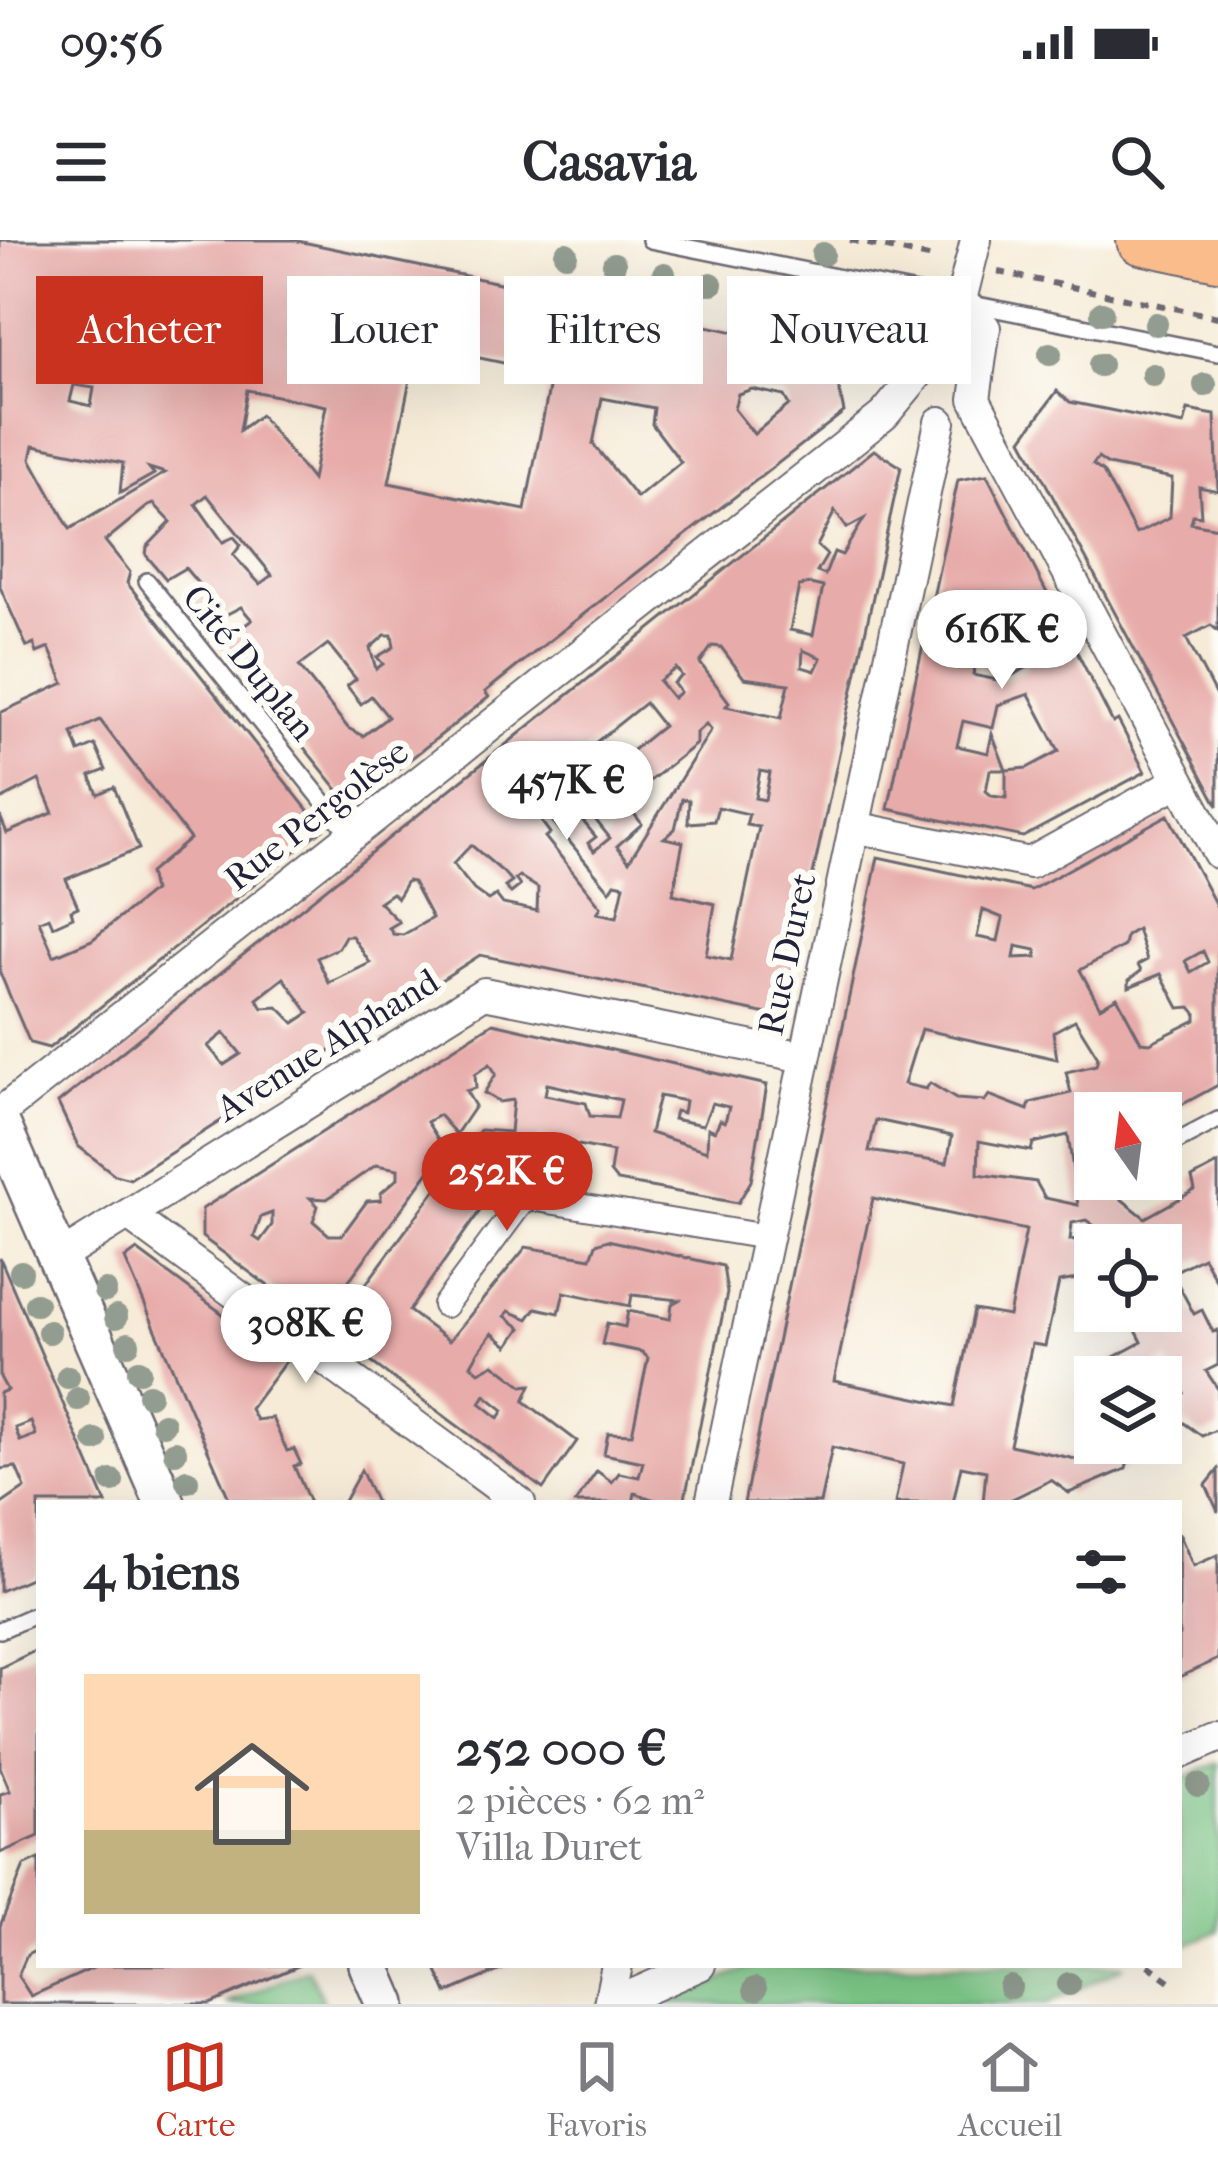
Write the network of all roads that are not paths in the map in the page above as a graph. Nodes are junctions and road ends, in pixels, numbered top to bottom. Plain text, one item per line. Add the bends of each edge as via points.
1 (650, 240) edge
2 (976, 240) edge
3 (1141, 240) edge
4 (1218, 256) edge
5 (834, 276) edge
6 (967, 276) edge
7 (971, 303) edge
8 (971, 312) edge
9 (1218, 352) edge
10 (910, 384) edge
11 (965, 384) edge
12 (975, 388) junction
13 (902, 394) junction
14 (940, 422) junction
15 (147, 581) dead end
16 (1179, 781) junction
17 (854, 827) junction
18 (351, 836) junction
19 (1218, 853) edge
20 (804, 1058) junction
21 (0, 1112) edge
22 (1218, 1120) edge
23 (0, 1124) edge
24 (1182, 1139) edge
25 (130, 1216) junction
26 (766, 1237) junction
27 (58, 1258) junction
28 (445, 1305) dead end
29 (164, 1500) edge
30 (516, 1500) edge
31 (712, 1500) edge
32 (36, 1614) edge
33 (0, 1630) edge
34 (1218, 1737) edge
35 (1182, 1753) edge
36 (370, 1968) edge
37 (617, 1968) edge
38 (693, 1968) edge
39 (386, 2004) edge
40 (611, 2004) edge

1 - 5 lane
2 - 6 street
3 - 4 main road
7 - 9 lane
8 - 12 street via 985,328
10 - 13 street, Rue Pergolèse
11 - 12 street
12 - 14 street
12 - 16 street
13 - 14 street
13 - 18 street, Rue Pergolèse
14 - 17 street, Rue Duret
15 - 18 lane, Cité Duplan
16 - 17 street via 1030,863
16 - 19 street
17 - 20 street, Rue Duret
18 - 21 street, Rue Pergolèse
20 - 25 street, Avenue Alphand via 484,993
20 - 26 street, Rue Duret
22 - 24 lane
23 - 27 street
25 - 27 street, Avenue Alphand
25 - 30 street
26 - 28 street via 525,1197
26 - 31 street, Rue Duret
27 - 29 street
32 - 33 lane
34 - 35 street
36 - 39 street
37 - 40 street
38 - 40 street

